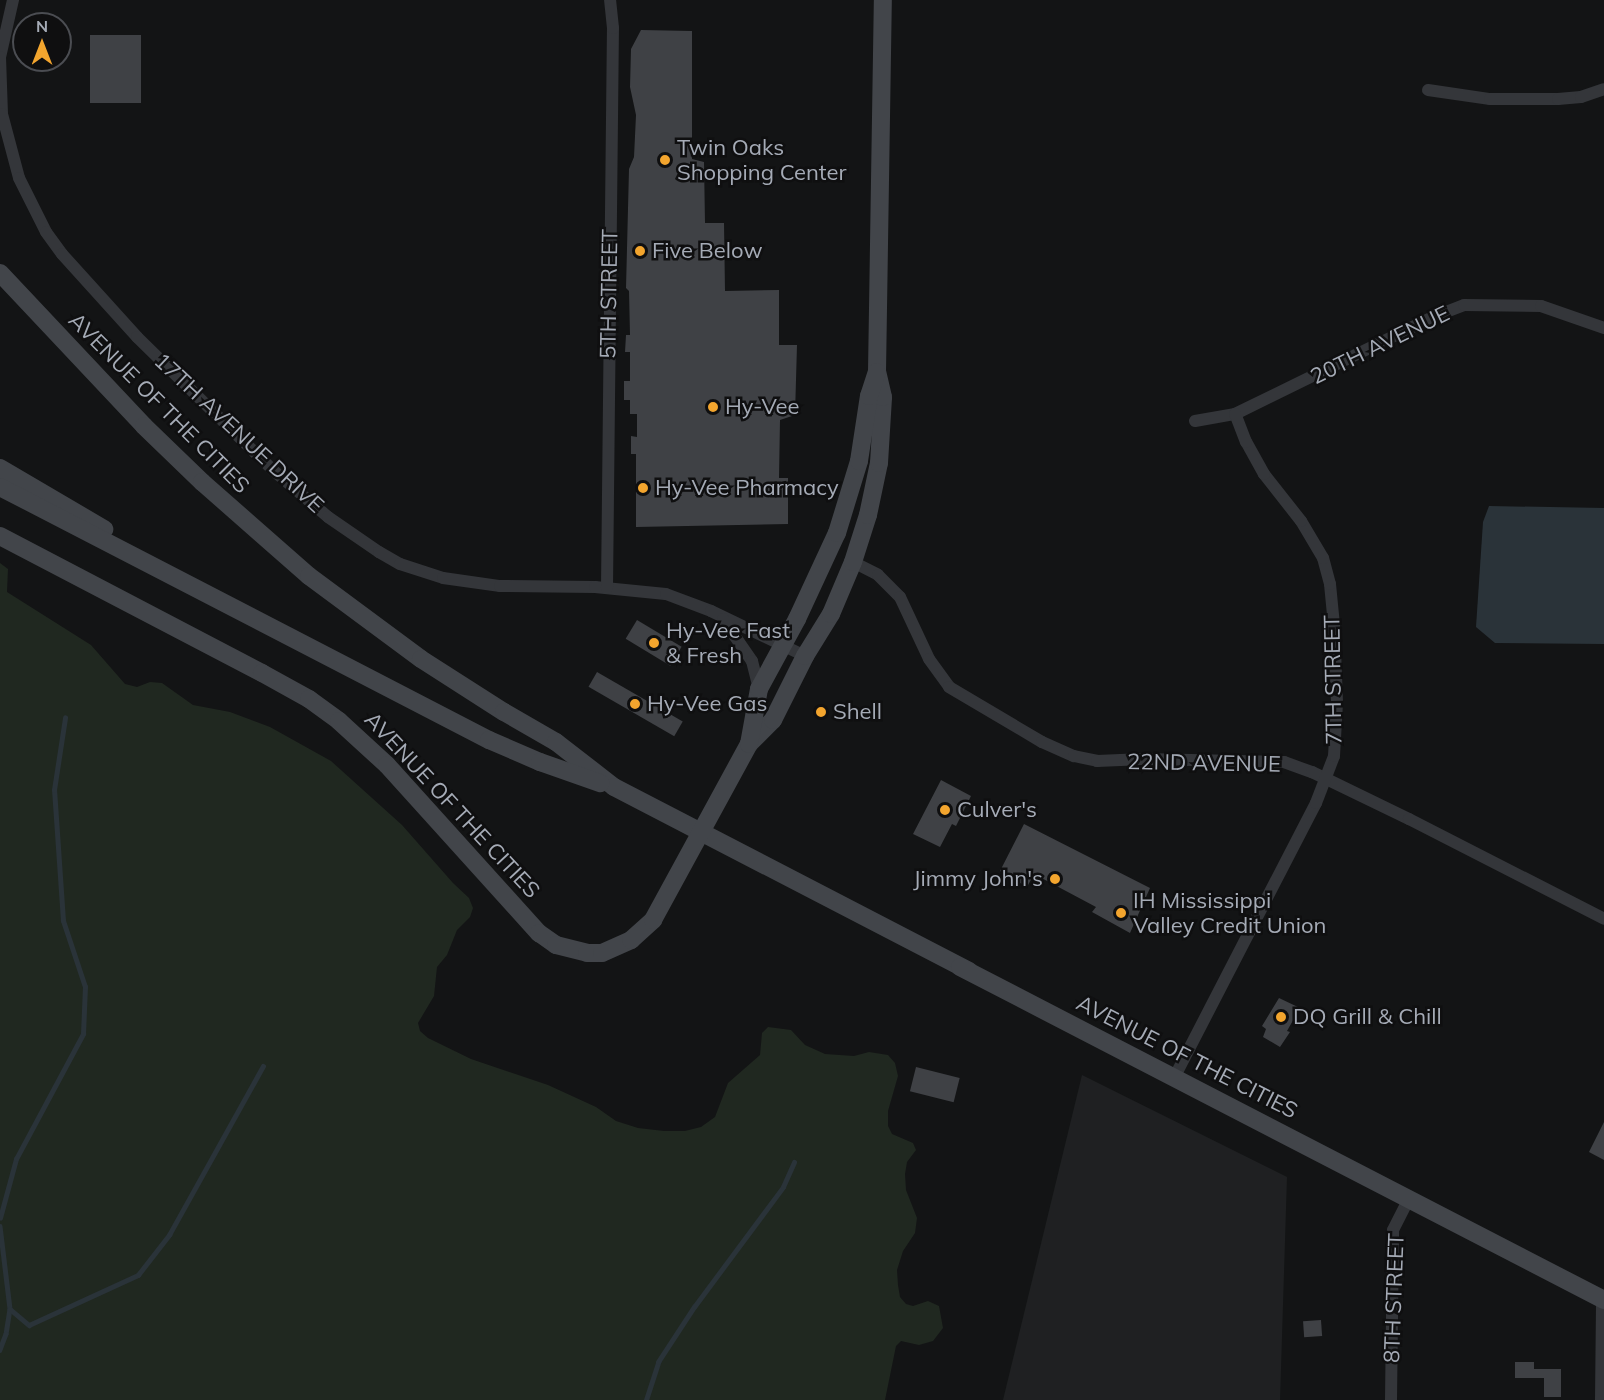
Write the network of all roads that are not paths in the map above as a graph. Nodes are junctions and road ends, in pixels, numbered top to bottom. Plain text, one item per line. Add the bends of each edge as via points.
1 (13, 0) edge
2 (610, 0) edge
3 (883, 0) edge
4 (1428, 90) dead end
5 (1604, 90) edge
6 (0, 273) edge
7 (1604, 328) edge
8 (878, 372) junction
9 (1235, 414) junction
10 (1195, 421) dead end
11 (0, 468) edge
12 (0, 487) edge
13 (0, 536) edge
14 (853, 562) junction
15 (195, 587) junction
16 (606, 588) junction
17 (720, 615) junction
18 (783, 645) junction
19 (805, 656) junction
20 (759, 689) junction
21 (749, 744) junction
22 (1326, 781) junction
23 (614, 787) junction
24 (700, 832) junction
25 (770, 867) junction
26 (1604, 918) edge
27 (969, 971) dead end
28 (1174, 1078) junction
29 (1409, 1199) junction
30 (1603, 1299) edge
31 (1391, 1400) edge
32 (1600, 1400) edge

1 - 16 street, 17TH AVENUE DRIVE via 5,26 0,82 2,114 19,178 31,206 62,254 137,337 274,471 328,517 393,560 471,584
2 - 16 street, 5TH STREET via 613,28
3 - 8 main road
4 - 5 street via 1502,99 1581,97
6 - 23 main road, AVENUE OF THE CITIES via 144,426 300,568 421,659 556,742
7 - 9 street, 20TH AVENUE via 1541,306 1464,305
8 - 14 main road via 883,397 879,463
8 - 18 main road via 868,396 859,461 837,533
9 - 10 street, 20TH AVENUE
9 - 22 street, 7TH STREET via 1264,474 1301,521 1317,549 1330,584 1337,702 1334,756
11 - 15 main road, AVENUE OF THE CITIES via 70,507
12 - 15 main road, AVENUE OF THE CITIES
13 - 24 main road, AVENUE OF THE CITIES via 262,673 339,721 395,773 539,933 556,945 602,953 631,940 653,920
14 - 19 main road via 831,614
14 - 22 street, 22ND AVENUE via 878,575 900,597 929,659 949,687 1042,742 1097,761 1284,762
15 - 23 main road, AVENUE OF THE CITIES via 489,740
16 - 17 street, 17TH AVENUE DRIVE via 666,594
17 - 18 street, 17TH AVENUE DRIVE
17 - 20 street via 752,661
18 - 19 street, 17TH AVENUE DRIVE
18 - 20 main road
19 - 21 main road via 773,720
20 - 21 main road
21 - 24 main road
22 - 26 street, 22ND AVENUE
22 - 28 street, 7TH STREET
23 - 24 main road, AVENUE OF THE CITIES
24 - 25 main road, AVENUE OF THE CITIES
25 - 27 main road, AVENUE OF THE CITIES
25 - 28 main road, AVENUE OF THE CITIES
28 - 29 main road, AVENUE OF THE CITIES
29 - 30 main road, AVENUE OF THE CITIES
29 - 31 street, 8TH STREET via 1393,1230
30 - 32 street

